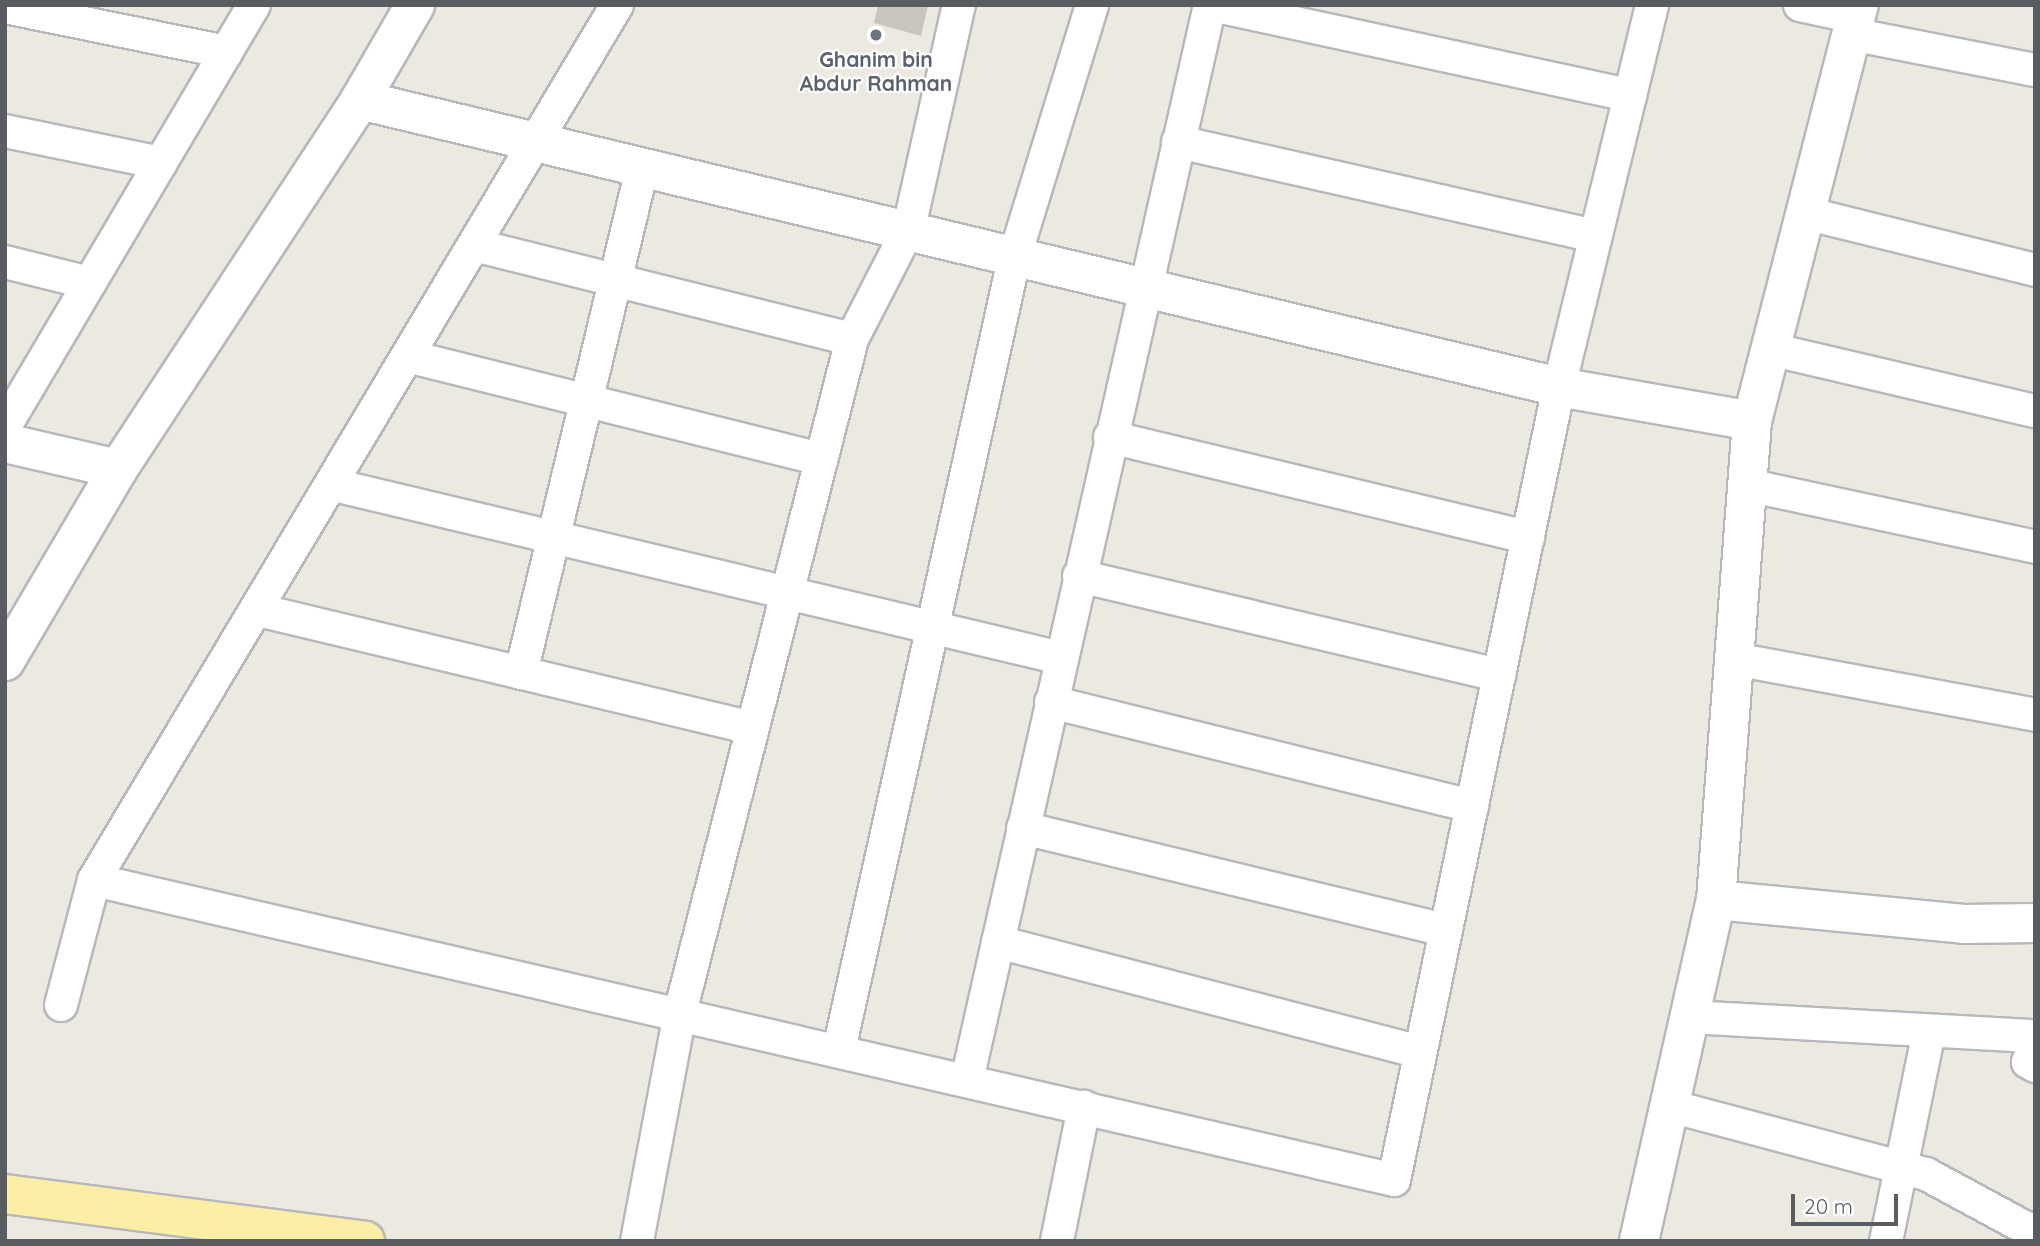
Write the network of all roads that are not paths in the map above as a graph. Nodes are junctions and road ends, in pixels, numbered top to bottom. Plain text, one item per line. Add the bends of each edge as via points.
1 (254, 5) edge
2 (415, 5) edge
3 (617, 5) edge
4 (959, 5) edge
5 (1092, 5) edge
6 (1211, 5) edge
7 (1652, 5) edge
8 (1800, 5) edge
9 (5, 7) edge
10 (1855, 19) edge
11 (226, 52) junction
12 (2035, 70) edge
13 (1630, 95) junction
14 (360, 100) junction
15 (5, 131) edge
16 (1178, 142) junction
17 (539, 144) junction
18 (161, 163) junction
19 (642, 169) junction
20 (1805, 213) junction
21 (909, 228) junction
22 (1596, 236) junction
23 (478, 246) junction
24 (1014, 259) junction
25 (5, 262) edge
26 (2035, 270) edge
27 (615, 280) junction
28 (89, 283) junction
29 (1143, 289) junction
30 (852, 339) junction
31 (1770, 349) junction
32 (411, 356) junction
33 (1559, 387) junction
34 (586, 400) junction
35 (2035, 411) edge
36 (1752, 421) junction
37 (5, 426) edge
38 (1110, 437) junction
39 (5, 443) edge
40 (821, 459) junction
41 (118, 469) junction
42 (334, 485) junction
43 (1747, 485) junction
44 (554, 537) junction
45 (1528, 537) junction
46 (2035, 547) edge
47 (1079, 576) junction
48 (787, 593) junction
49 (258, 610) junction
50 (933, 628) junction
51 (1061, 658) junction
52 (1734, 659) junction
53 (5, 661) edge
54 (521, 673) junction
55 (1499, 676) junction
56 (1051, 702) junction
57 (2035, 715) edge
58 (752, 727) junction
59 (1472, 806) junction
60 (1023, 828) junction
61 (94, 880) junction
62 (1716, 900) junction
63 (2035, 923) edge
64 (1446, 930) junction
65 (998, 942) junction
66 (61, 1005) dead end
67 (680, 1013) junction
68 (1689, 1017) junction
69 (1929, 1031) junction
70 (2035, 1036) edge
71 (2035, 1043) edge
72 (839, 1050) junction
73 (1420, 1052) junction
74 (2035, 1066) edge
75 (967, 1080) junction
76 (1670, 1106) junction
77 (1084, 1107) junction
78 (1905, 1168) junction
79 (5, 1194) edge
80 (2035, 1233) edge
81 (365, 1241) edge
82 (637, 1241) edge
83 (1057, 1241) edge
84 (1639, 1241) edge
85 (1886, 1241) edge

1 - 11 street
2 - 14 street
3 - 17 street
4 - 21 street
5 - 24 street
6 - 13 street
6 - 16 street
7 - 13 street
8 - 10 street
9 - 11 street
10 - 12 street
10 - 20 street
11 - 18 street
13 - 22 street
14 - 17 street
14 - 41 street
15 - 18 street
16 - 22 street
16 - 29 street
17 - 19 street
17 - 23 street
18 - 28 street
19 - 21 street
19 - 27 street
20 - 26 street
20 - 31 street
21 - 24 street
21 - 30 street
22 - 33 street
23 - 27 street
23 - 32 street
24 - 29 street
24 - 50 street
25 - 28 street
27 - 30 street
27 - 34 street
28 - 37 street
29 - 33 street
29 - 38 street
30 - 40 street
31 - 35 street
31 - 36 street
32 - 34 street
32 - 42 street
33 - 36 street
33 - 45 street
34 - 40 street
34 - 44 street
36 - 43 street
38 - 45 street
38 - 47 street
39 - 41 street
40 - 48 street
41 - 53 street
42 - 44 street
42 - 49 street
43 - 46 street
43 - 52 street
44 - 48 street
44 - 54 street
45 - 55 street
47 - 51 street
47 - 55 street
48 - 50 street
48 - 58 street
49 - 54 street
49 - 61 street
50 - 51 street
50 - 72 street
51 - 56 street
52 - 57 street
52 - 62 street
54 - 58 street
55 - 59 street
56 - 59 street
56 - 60 street
58 - 67 street
59 - 64 street
60 - 64 street
60 - 65 street
61 - 66 street
61 - 67 street
62 - 63 street via 1964,924
62 - 68 street
64 - 73 street
65 - 73 street
65 - 75 street
67 - 72 street
67 - 82 street
68 - 69 street
68 - 76 street
69 - 70 street
69 - 78 street
71 - 74 street via 2028,1062
72 - 75 street
73 - 77 street via 1394,1180
75 - 77 street
76 - 78 street
76 - 84 street
77 - 83 street
78 - 80 street via 1926,1174
78 - 85 street
79 - 81 main road

